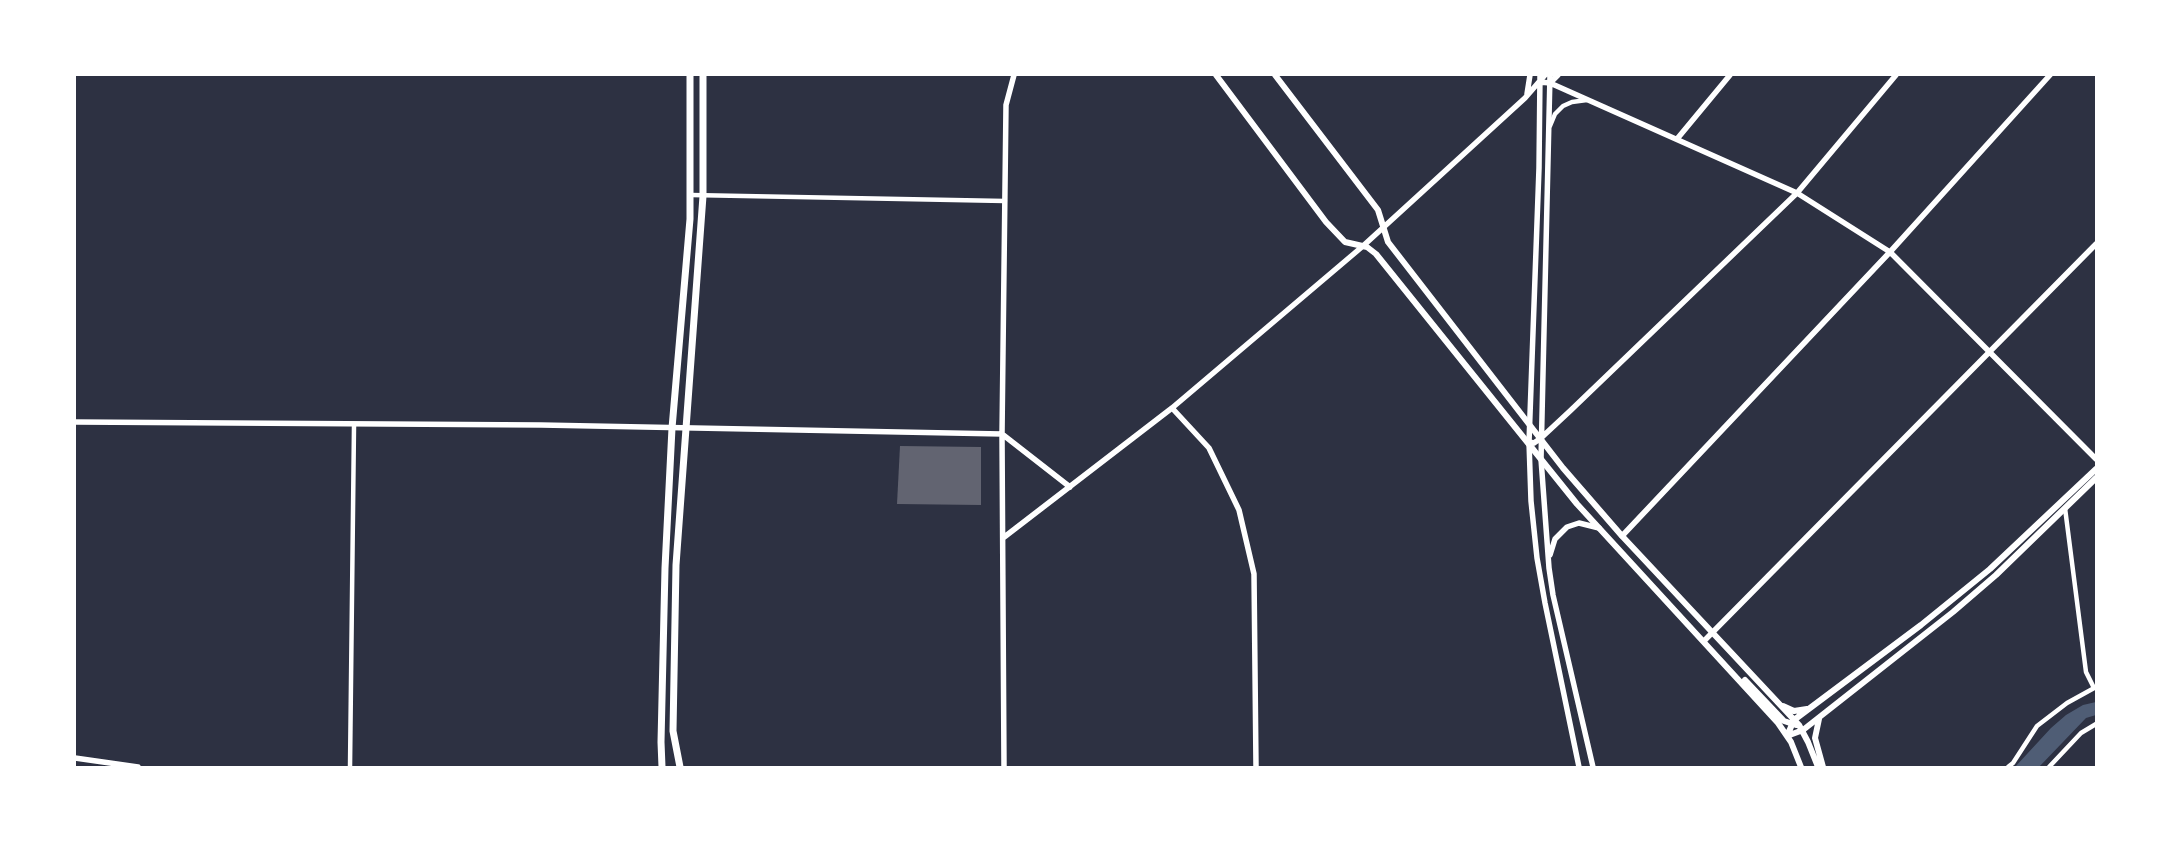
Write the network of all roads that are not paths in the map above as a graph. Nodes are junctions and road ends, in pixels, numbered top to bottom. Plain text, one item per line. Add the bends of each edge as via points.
1 (690, 75) edge
2 (704, 75) edge
3 (1014, 75) edge
4 (1216, 75) edge
5 (1275, 75) edge
6 (1530, 75) edge
7 (1545, 75) edge
8 (1550, 75) edge
9 (1558, 75) edge
10 (1730, 75) edge
11 (1896, 75) edge
12 (2050, 75) edge
13 (1540, 78) edge
14 (1550, 83) junction
15 (1525, 98) junction
16 (1586, 100) junction
17 (1549, 127) junction
18 (1677, 139) junction
19 (1797, 193) junction
20 (691, 195) junction
21 (703, 196) junction
22 (1005, 202) junction
23 (1384, 227) junction
24 (2096, 244) edge
25 (1363, 246) junction
26 (1890, 252) junction
27 (1989, 351) junction
28 (1172, 408) junction
29 (75, 422) edge
30 (1530, 422) junction
31 (354, 426) junction
32 (672, 428) junction
33 (686, 428) junction
34 (1002, 434) junction
35 (1542, 438) junction
36 (1529, 442) junction
37 (1541, 459) junction
38 (2096, 459) edge
39 (2096, 469) edge
40 (2096, 478) edge
41 (1070, 487) junction
42 (2065, 508) junction
43 (1602, 529) junction
44 (1622, 536) junction
45 (1003, 538) junction
46 (1549, 568) junction
47 (1713, 632) junction
48 (1704, 641) junction
49 (1724, 663) junction
50 (2095, 688) edge
51 (1776, 702) junction
52 (1817, 704) junction
53 (1820, 715) junction
54 (2096, 724) edge
55 (1797, 725) junction
56 (1787, 736) junction
57 (75, 758) edge
58 (2013, 763) junction
59 (110, 765) edge
60 (138, 767) edge
61 (350, 767) edge
62 (662, 767) edge
63 (680, 767) edge
64 (1004, 767) edge
65 (1256, 767) edge
66 (1579, 767) edge
67 (1593, 767) edge
68 (1802, 767) edge
69 (1818, 767) edge
70 (1822, 767) edge
71 (2008, 767) edge
72 (2017, 767) edge
73 (2050, 767) edge

1 - 20 main road
2 - 21 main road
3 - 22 street via 1006,105
4 - 25 main road via 1326,222 1345,242
5 - 23 main road via 1374,205
6 - 15 street
7 - 13 street
8 - 14 street
9 - 14 street
10 - 18 street
11 - 19 street
12 - 26 street
13 - 14 street
13 - 15 street
13 - 30 street
14 - 16 street
14 - 17 street
15 - 23 street
16 - 17 street via 1564,106 1555,114
16 - 18 street
17 - 35 street
18 - 19 street
19 - 26 street
19 - 35 street
20 - 21 street
20 - 32 main road
21 - 22 street
21 - 33 main road
22 - 34 street
23 - 25 street
23 - 30 main road via 1388,242
24 - 27 street
25 - 28 street
25 - 36 main road via 1376,254
26 - 27 street
26 - 44 street
27 - 38 street
27 - 47 street
28 - 41 street
28 - 65 street via 1209,448 1239,510 1254,574
29 - 31 street
30 - 35 main road
30 - 36 street
31 - 32 street
31 - 61 street
32 - 33 street
32 - 62 main road via 665,568
33 - 34 street
33 - 63 main road via 676,566 673,718
34 - 41 street
34 - 45 street
35 - 36 street
35 - 37 street
35 - 44 main road via 1581,490
36 - 37 main road
36 - 66 street via 1537,558
37 - 43 main road
37 - 46 street
39 - 52 main road via 1990,569
40 - 42 main road
41 - 45 street
42 - 50 street via 2086,672
42 - 53 main road via 1996,575
43 - 46 street via 1580,523 1567,527 1553,543
43 - 48 main road
44 - 47 main road
45 - 64 street
46 - 67 street
47 - 48 street
47 - 51 main road
48 - 49 main road
49 - 55 main road via 1742,676 1784,721
49 - 56 main road
50 - 58 street via 2067,703 2037,726
51 - 52 main road via 1794,711 1803,711
51 - 55 main road
52 - 55 main road
53 - 55 main road
53 - 70 main road via 1815,738
54 - 73 street via 2081,733
55 - 56 main road
55 - 56 main road
55 - 69 main road
56 - 68 main road
57 - 59 street
58 - 71 street
58 - 72 street
59 - 60 street

